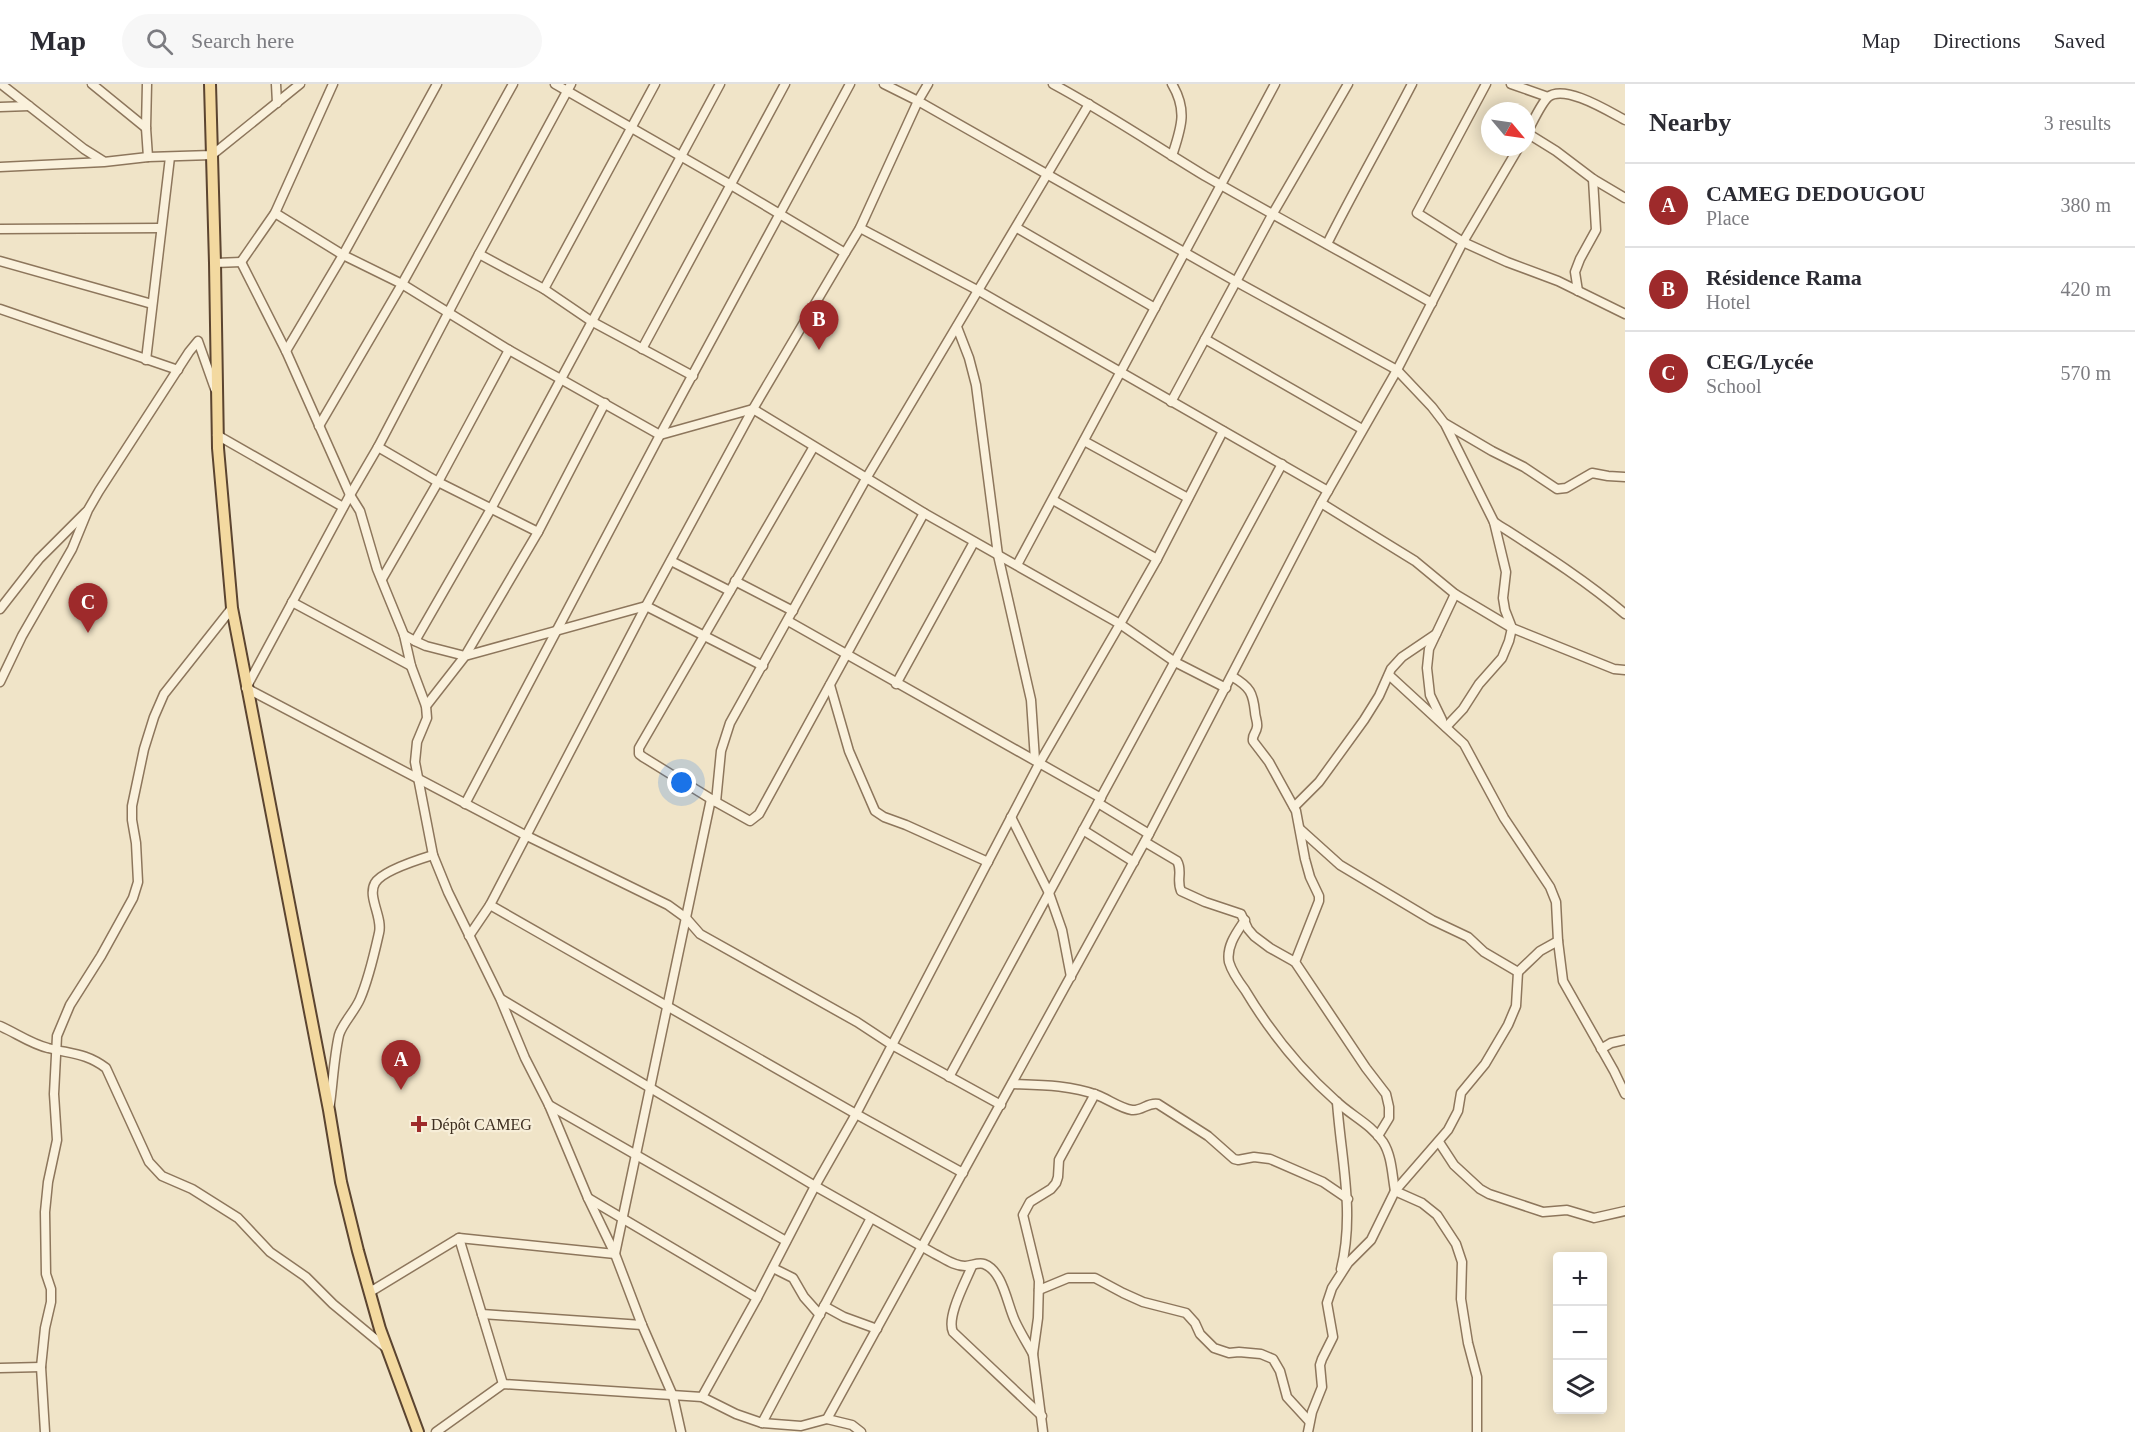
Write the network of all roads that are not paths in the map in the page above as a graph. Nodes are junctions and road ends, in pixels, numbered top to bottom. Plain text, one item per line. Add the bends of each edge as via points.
1 (1, 84) edge
2 (92, 84) edge
3 (147, 84) edge
4 (210, 84) edge
5 (276, 84) edge
6 (300, 84) edge
7 (333, 84) edge
8 (437, 84) edge
9 (513, 84) edge
10 (555, 84) edge
11 (655, 84) edge
12 (720, 84) edge
13 (785, 84) edge
14 (850, 84) edge
15 (884, 84) edge
16 (928, 84) edge
17 (1053, 84) edge
18 (1172, 84) edge
19 (1275, 84) edge
20 (1348, 84) edge
21 (1412, 84) edge
22 (1486, 84) edge
23 (1511, 84) edge
24 (569, 88) edge
25 (1548, 97) junction
26 (918, 101) junction
27 (277, 103) junction
28 (1089, 104) junction
29 (30, 106) junction
30 (0, 107) edge
31 (1535, 119) edge
32 (1625, 120) edge
33 (631, 127) junction
34 (146, 128) junction
35 (1535, 139) edge
36 (212, 156) junction
37 (681, 156) junction
38 (1172, 156) junction
39 (1514, 156) edge
40 (148, 157) junction
41 (170, 157) junction
42 (104, 162) junction
43 (0, 167) edge
44 (1047, 175) junction
45 (1593, 179) junction
46 (731, 185) junction
47 (1221, 185) junction
48 (1625, 198) edge
49 (275, 213) junction
50 (779, 214) junction
51 (1272, 215) junction
52 (161, 228) junction
53 (860, 228) junction
54 (1017, 228) junction
55 (0, 229) edge
56 (1463, 242) junction
57 (1327, 244) junction
58 (1184, 252) junction
59 (845, 253) junction
60 (479, 254) junction
61 (343, 255) junction
62 (0, 261) edge
63 (241, 262) junction
64 (215, 263) junction
65 (1235, 281) junction
66 (402, 284) junction
67 (544, 289) junction
68 (979, 291) junction
69 (1578, 291) junction
70 (1432, 303) junction
71 (152, 304) junction
72 (1155, 308) junction
73 (0, 309) edge
74 (448, 313) junction
75 (1625, 314) edge
76 (591, 321) junction
77 (957, 327) junction
78 (1205, 339) junction
79 (642, 349) junction
80 (509, 350) junction
81 (286, 351) junction
82 (146, 360) junction
83 (178, 370) junction
84 (1397, 370) junction
85 (1121, 373) junction
86 (693, 376) junction
87 (560, 379) junction
88 (217, 395) junction
89 (1171, 402) junction
90 (605, 403) junction
91 (753, 409) junction
92 (1445, 424) junction
93 (319, 426) junction
94 (1362, 429) junction
95 (1223, 430) junction
96 (218, 435) junction
97 (660, 435) junction
98 (1084, 441) junction
99 (378, 447) junction
100 (813, 448) junction
101 (1282, 464) junction
102 (867, 477) junction
103 (1625, 477) edge
104 (438, 482) junction
105 (1328, 491) junction
106 (350, 495) junction
107 (1188, 498) junction
108 (1053, 500) junction
109 (1321, 503) junction
110 (343, 507) junction
111 (492, 507) junction
112 (88, 510) junction
113 (924, 513) junction
114 (1494, 522) junction
115 (538, 532) junction
116 (974, 542) junction
117 (999, 555) junction
118 (1157, 559) junction
119 (671, 561) junction
120 (1017, 565) junction
121 (382, 579) junction
122 (735, 581) junction
123 (730, 591) junction
124 (1455, 594) junction
125 (292, 603) junction
126 (646, 606) junction
127 (232, 608) junction
128 (0, 609) edge
129 (793, 611) junction
130 (1625, 614) edge
131 (788, 621) junction
132 (1120, 624) junction
133 (1512, 628) junction
134 (556, 631) junction
135 (1436, 634) junction
136 (404, 636) junction
137 (704, 636) junction
138 (415, 641) junction
139 (847, 655) junction
140 (465, 656) junction
141 (1175, 662) junction
142 (411, 666) junction
143 (763, 666) junction
144 (1625, 670) edge
145 (1389, 675) junction
146 (1233, 677) junction
147 (0, 682) edge
148 (896, 684) junction
149 (830, 685) junction
150 (246, 688) junction
151 (1226, 688) junction
152 (426, 706) junction
153 (1445, 725) junction
154 (1037, 761) junction
155 (417, 778) junction
156 (713, 801) junction
157 (1100, 801) junction
158 (465, 804) junction
159 (1294, 807) junction
160 (1011, 817) junction
161 (1300, 829) junction
162 (1083, 830) junction
163 (1149, 834) junction
164 (525, 835) junction
165 (1145, 842) junction
166 (433, 855) junction
167 (988, 862) junction
168 (1134, 862) junction
169 (1049, 893) junction
170 (490, 904) junction
171 (686, 918) junction
172 (1245, 920) junction
173 (469, 936) junction
174 (1558, 941) junction
175 (1295, 962) junction
176 (1518, 972) junction
177 (1071, 977) junction
178 (500, 998) junction
179 (667, 1006) junction
180 (0, 1026) edge
181 (1625, 1040) edge
182 (892, 1045) junction
183 (1601, 1049) junction
184 (55, 1050) junction
185 (949, 1077) junction
186 (1012, 1083) junction
187 (650, 1088) junction
188 (1095, 1094) junction
189 (1625, 1094) edge
190 (1337, 1102) junction
191 (549, 1105) junction
192 (1001, 1105) junction
193 (329, 1110) junction
194 (856, 1114) junction
195 (1378, 1136) junction
196 (1439, 1142) junction
197 (636, 1155) junction
198 (963, 1173) junction
199 (815, 1186) junction
200 (1395, 1191) junction
201 (588, 1198) junction
202 (1348, 1199) junction
203 (1625, 1211) edge
204 (622, 1218) junction
205 (871, 1218) junction
206 (459, 1238) junction
207 (786, 1241) junction
208 (922, 1247) junction
209 (615, 1254) junction
210 (972, 1266) junction
211 (773, 1268) junction
212 (1341, 1273) junction
213 (1039, 1290) junction
214 (370, 1292) junction
215 (757, 1298) junction
216 (822, 1310) junction
217 (482, 1314) junction
218 (642, 1325) junction
219 (877, 1329) junction
220 (1033, 1354) junction
221 (41, 1367) junction
222 (0, 1368) edge
223 (503, 1384) junction
224 (674, 1396) junction
225 (702, 1397) junction
226 (827, 1419) junction
227 (1309, 1420) junction
228 (762, 1423) junction
229 (1041, 1426) edge
230 (417, 1429) edge
231 (799, 1429) edge
232 (45, 1432) edge
233 (436, 1432) edge
234 (681, 1432) edge
235 (861, 1432) edge
236 (1308, 1432) edge
237 (1477, 1432) edge

1 - 29 street
2 - 34 street
3 - 34 street
4 - 36 main road
5 - 27 street
6 - 27 street
7 - 49 street
8 - 61 street
9 - 66 street
10 - 24 street
11 - 33 street
12 - 37 street
13 - 46 street
14 - 50 street
15 - 26 street
16 - 26 street
17 - 28 street
18 - 38 street via 1183,116
19 - 47 street
20 - 51 street
21 - 57 street
22 - 56 street via 1417,213
23 - 25 street
24 - 33 street
24 - 60 street
25 - 31 street
25 - 32 street via 1558,92 1574,93
26 - 44 street
26 - 53 street
27 - 36 street
28 - 38 street
28 - 44 street
29 - 30 street
29 - 42 street
33 - 37 street
33 - 67 street
34 - 40 street
35 - 45 street
36 - 41 street
36 - 64 main road
37 - 46 street
37 - 76 street
38 - 47 street
39 - 56 street
40 - 41 street
40 - 42 street
41 - 52 street
42 - 43 street
44 - 54 street
44 - 58 street
45 - 48 street
45 - 69 street via 1596,230 1575,273
46 - 50 street
46 - 79 street
47 - 51 street
47 - 58 street
49 - 61 street
49 - 63 street
50 - 59 street
50 - 86 street
51 - 57 street
51 - 65 street
52 - 55 street
52 - 71 street
53 - 59 street
53 - 68 street
54 - 68 street
54 - 72 street
56 - 69 street
56 - 70 street
57 - 70 street
58 - 65 street
58 - 72 street
59 - 91 street
60 - 67 street
60 - 74 street
61 - 66 street
61 - 81 street
62 - 71 street
63 - 64 street
63 - 81 street
64 - 88 main road
65 - 78 street
65 - 84 street
66 - 74 street
66 - 93 street
67 - 76 street
68 - 77 street
68 - 85 street
69 - 75 street
70 - 84 street
71 - 82 street
72 - 85 street
73 - 82 street
74 - 80 street
74 - 99 street
76 - 79 street
76 - 87 street
77 - 102 street
77 - 117 street via 976,385
78 - 89 street
78 - 94 street
79 - 86 street
80 - 87 street
80 - 104 street
81 - 93 street
82 - 83 street
83 - 88 street via 198,341
83 - 112 street
84 - 92 street
84 - 94 street
85 - 89 street
85 - 98 street
86 - 97 street
87 - 90 street
87 - 111 street
88 - 96 main road
89 - 95 street
90 - 97 street
90 - 115 street
91 - 97 street
91 - 100 street
91 - 119 street
92 - 103 street via 1557,489 1592,473
92 - 114 street
93 - 106 street
94 - 105 street
95 - 101 street
95 - 107 street
96 - 110 street
96 - 127 main road
97 - 134 street
98 - 107 street
98 - 108 street
99 - 104 street
99 - 106 street
100 - 102 street
100 - 122 street
101 - 105 street
101 - 141 street
102 - 113 street
102 - 129 street
104 - 111 street
104 - 121 street
105 - 109 street
106 - 110 street
106 - 121 street via 360,511
107 - 118 street
108 - 118 street
108 - 120 street
109 - 124 street via 1415,561
109 - 146 street
110 - 125 street
111 - 115 street
111 - 138 street
112 - 128 street via 39,559
112 - 147 street via 72,549
113 - 116 street
113 - 139 street
114 - 130 street
114 - 133 street via 1506,572 1505,610
115 - 140 street
116 - 117 street
116 - 148 street
117 - 120 street
117 - 154 street via 1031,700
118 - 132 street
119 - 123 street
119 - 126 street
120 - 132 street
121 - 136 street
122 - 123 street
122 - 129 street
123 - 137 street
124 - 133 street
124 - 135 street
125 - 142 street
125 - 150 street
126 - 134 street
126 - 137 street
126 - 164 street
127 - 150 main road
127 - 184 street via 164,694 154,717 132,806 138,882 101,957 64,1017
129 - 131 street
131 - 139 street
131 - 143 street
132 - 141 street
132 - 154 street
133 - 144 street
133 - 153 street via 1502,658 1463,709
134 - 140 street
134 - 158 street
135 - 145 street via 1402,657
135 - 153 street via 1427,668 1430,695
136 - 138 street
136 - 142 street
137 - 143 street
137 - 156 street via 639,754
138 - 140 street
139 - 148 street
139 - 149 street
140 - 152 street
141 - 151 street
141 - 157 street
142 - 152 street
143 - 156 street via 727,730
145 - 153 street
145 - 159 street via 1364,720 1319,782
146 - 151 street
146 - 159 street via 1243,683 1255,701 1257,724 1253,741
148 - 154 street
149 - 156 street via 756,818 750,820
149 - 167 street via 849,752 875,811
150 - 155 street
150 - 193 main road
151 - 163 street
152 - 155 street via 427,718 416,748
153 - 174 street via 1464,744 1504,818 1550,888 1556,902
154 - 157 street
154 - 160 street
155 - 158 street
155 - 166 street
156 - 171 street
157 - 162 street
157 - 163 street
158 - 164 street
159 - 161 street
160 - 167 street
160 - 169 street
161 - 175 street via 1319,901
161 - 176 street via 1340,865 1468,937 1484,952
162 - 168 street
162 - 169 street
163 - 165 street
164 - 170 street
164 - 171 street via 668,905
165 - 168 street
165 - 172 street via 1177,861 1181,891 1240,914
166 - 173 street
166 - 193 street via 401,867 374,884 380,931 360,999 340,1033
167 - 182 street
168 - 177 street
169 - 177 street via 1062,930
169 - 185 street
170 - 173 street
170 - 179 street
171 - 179 street
171 - 182 street via 700,934
172 - 175 street via 1254,936
172 - 190 street via 1231,945 1229,962 1233,972 1269,1026
173 - 178 street
174 - 176 street via 1540,951
174 - 183 street via 1563,981
175 - 195 street via 1386,1094 1389,1118
176 - 196 street via 1516,1006 1508,1026 1461,1093 1455,1117
177 - 186 street
178 - 187 street
178 - 191 street
179 - 187 street
179 - 194 street
180 - 184 street
181 - 183 street
182 - 185 street
182 - 194 street
183 - 189 street
184 - 221 street via 57,1140 45,1212 46,1274 51,1302
184 - 230 street via 94,1059 106,1068 154,1170 238,1218 270,1252 306,1277 384,1345
185 - 192 street
186 - 188 street via 1052,1085
186 - 192 street
187 - 197 street
187 - 199 street
188 - 202 street via 1132,1110 1158,1104 1208,1136 1234,1159 1270,1159 1323,1182
188 - 213 street via 1059,1160 1056,1183 1030,1202 1023,1215
190 - 195 street
190 - 202 street
191 - 197 street
191 - 201 street
192 - 198 street
193 - 214 main road via 341,1182
194 - 198 street
194 - 199 street
195 - 200 street via 1388,1150
196 - 200 street
196 - 203 street via 1454,1165 1489,1194 1543,1212 1567,1210 1594,1218
197 - 204 street
197 - 207 street
198 - 208 street
199 - 205 street
199 - 207 street
200 - 212 street via 1371,1239
200 - 237 street via 1437,1215 1456,1244 1462,1262 1461,1299 1477,1377
201 - 204 street
201 - 209 street
202 - 212 street
204 - 209 street
204 - 215 street
205 - 208 street
205 - 216 street
206 - 209 street
206 - 214 street
206 - 217 street
207 - 211 street
208 - 210 street via 952,1263
208 - 219 street
209 - 218 street
210 - 220 street via 983,1264 996,1273 1014,1320
210 - 229 street via 956,1306 953,1332
211 - 215 street
211 - 216 street via 793,1278 804,1297
212 - 227 street via 1328,1297 1333,1337 1320,1365 1322,1387
213 - 220 street
213 - 227 street via 1068,1278 1095,1278 1143,1302 1186,1313 1214,1348 1273,1359 1287,1397
214 - 230 main road
215 - 225 street
216 - 219 street
216 - 228 street
217 - 218 street
217 - 223 street
218 - 224 street
219 - 226 street
220 - 229 street
221 - 222 street
221 - 232 street
223 - 224 street
223 - 233 street
224 - 225 street
224 - 234 street
225 - 228 street
226 - 231 street
226 - 235 street via 852,1425
227 - 236 street
228 - 231 street

